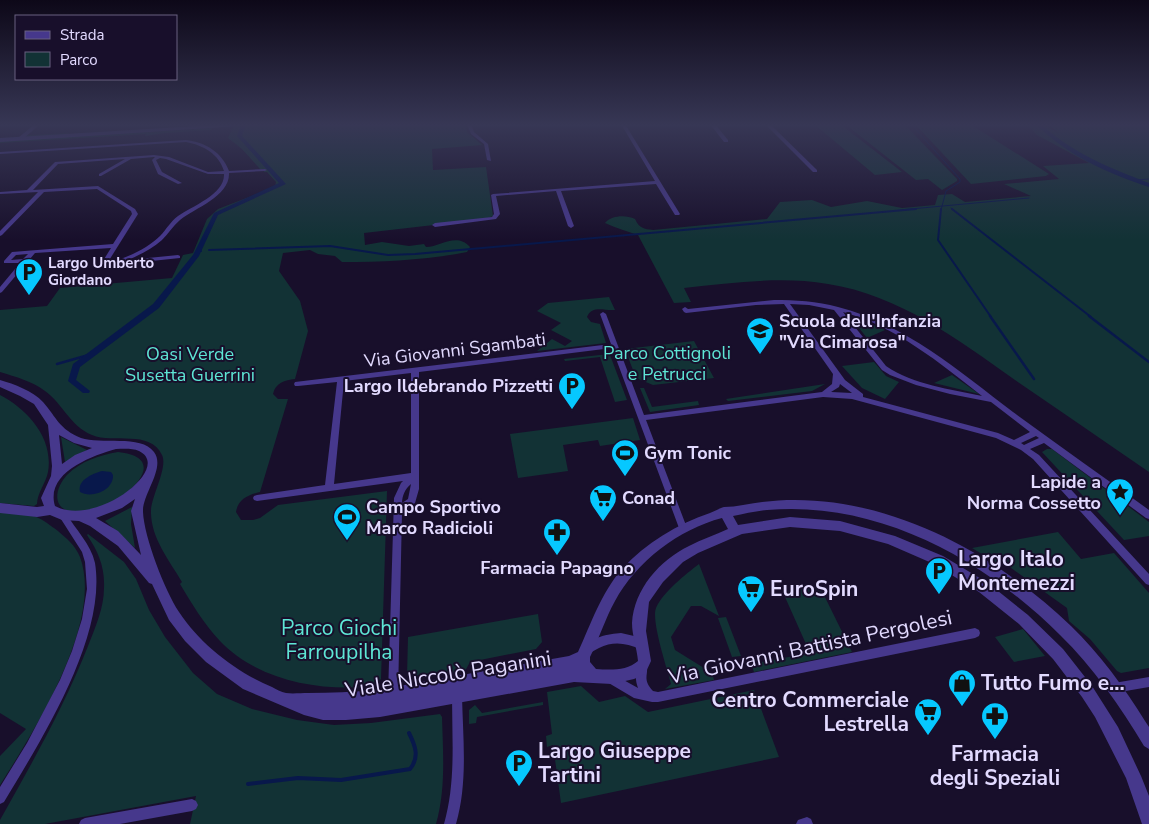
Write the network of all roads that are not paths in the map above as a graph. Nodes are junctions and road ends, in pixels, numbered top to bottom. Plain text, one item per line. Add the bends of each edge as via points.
1 (65, 162) edge
2 (123, 162) edge
3 (155, 162) edge
4 (177, 162) edge
5 (221, 162) edge
6 (646, 162) edge
7 (806, 162) edge
8 (265, 170) dead end
9 (815, 171) dead end
10 (227, 173) junction
11 (101, 175) dead end
12 (180, 182) dead end
13 (658, 182) junction
14 (558, 190) junction
15 (42, 191) junction
16 (29, 192) junction
17 (0, 193) edge
18 (677, 214) dead end
19 (435, 225) dead end
20 (571, 226) dead end
21 (0, 234) edge
22 (115, 246) junction
23 (33, 252) junction
24 (178, 258) dead end
25 (25, 260) junction
26 (3, 262) edge
27 (117, 263) junction
28 (0, 290) edge
29 (786, 303) junction
30 (836, 308) junction
31 (685, 309) dead end
32 (603, 314) dead end
33 (615, 346) junction
34 (415, 370) junction
35 (836, 374) junction
36 (341, 379) junction
37 (0, 383) edge
38 (298, 384) dead end
39 (823, 394) junction
40 (866, 400) junction
41 (994, 401) junction
42 (641, 418) junction
43 (53, 424) junction
44 (1036, 432) junction
45 (1045, 439) junction
46 (1014, 443) junction
47 (112, 446) junction
48 (1024, 448) junction
49 (414, 476) junction
50 (56, 478) junction
51 (145, 483) junction
52 (329, 488) junction
53 (257, 498) dead end
54 (0, 508) edge
55 (52, 510) junction
56 (398, 511) junction
57 (725, 512) junction
58 (1149, 515) edge
59 (63, 516) junction
60 (81, 517) junction
61 (683, 528) junction
62 (736, 532) junction
63 (979, 563) junction
64 (968, 578) junction
65 (1149, 581) edge
66 (160, 589) junction
67 (975, 633) dead end
68 (640, 644) junction
69 (585, 653) junction
70 (643, 663) junction
71 (591, 674) junction
72 (606, 677) junction
73 (1149, 682) edge
74 (1114, 688) junction
75 (393, 695) junction
76 (457, 696) junction
77 (652, 697) junction
78 (284, 700) junction
79 (1149, 741) edge
80 (0, 798) edge
81 (192, 805) dead end
82 (1149, 822) edge
83 (85, 824) edge
84 (450, 824) edge

1 - 16 street via 56,163
2 - 11 street
3 - 12 street via 160,173
4 - 10 street via 208,172
5 - 10 street
6 - 13 street
7 - 9 street
8 - 10 street
10 - 27 street via 227,179 209,201 177,219 160,239
13 - 14 street
13 - 18 street
14 - 19 street via 493,195 497,214 494,218
14 - 20 street
15 - 16 street
15 - 21 street
15 - 22 street via 98,188 133,210 135,214
16 - 17 street
22 - 23 street
22 - 27 street via 104,264
23 - 25 street
23 - 26 street via 14,253
24 - 27 street
25 - 26 street
25 - 28 street
29 - 30 street
29 - 31 street
29 - 35 street
30 - 41 street via 893,330
30 - 41 street via 890,373
32 - 33 street
33 - 34 street, Via Giovanni Sgambati
33 - 42 street
34 - 36 street, Via Giovanni Sgambati
34 - 49 street
35 - 39 street via 836,385
35 - 40 street
36 - 38 street, Via Giovanni Sgambati
36 - 52 street
37 - 43 street via 39,403
39 - 40 street
39 - 42 street
40 - 46 street
41 - 44 street
42 - 61 street
43 - 47 street via 82,442
43 - 50 street
44 - 45 street
44 - 46 street
45 - 48 street
45 - 58 street
46 - 48 street
47 - 50 street via 80,457
47 - 51 street, Viale Niccolò Paganini via 139,446 148,452 152,466
48 - 65 street
49 - 52 street
49 - 56 street via 400,491
49 - 56 street via 412,501
50 - 55 street via 48,490 47,501
51 - 60 street via 118,505
51 - 66 street, Viale Niccolò Paganini via 137,511
52 - 53 street
54 - 55 street via 38,512
55 - 59 street
56 - 75 street
57 - 61 street
57 - 62 street
57 - 63 street via 785,502 846,507 913,529
59 - 60 street
59 - 80 street via 70,531 82,543 90,562 92,590 88,620 73,664
60 - 66 street, Viale Niccolò Paganini via 99,524 118,538
61 - 69 street via 644,556 620,581 603,609
62 - 64 street via 788,522 844,526 895,540
62 - 68 street via 694,548 658,579 643,602 639,622
63 - 64 street
63 - 74 street via 1057,623 1087,653
64 - 82 street via 1028,624 1076,677 1126,760
66 - 78 street, Viale Niccolò Paganini via 174,616 211,657 248,684
67 - 77 street, Via Giovanni Battista Pergolesi
68 - 69 street, Viale Niccolò Paganini via 633,639 621,638 597,643
68 - 70 street via 645,653
69 - 71 street via 583,664
69 - 75 street, Viale Niccolò Paganini via 570,663
70 - 72 street, Viale Niccolò Paganini via 635,672
70 - 77 street, Via Giovanni Battista Pergolesi via 640,678 644,691
71 - 72 street, Viale Niccolò Paganini
71 - 76 street, Viale Niccolò Paganini
72 - 77 street, Via Giovanni Battista Pergolesi via 634,694
73 - 74 street
74 - 79 street
75 - 78 street, Viale Niccolò Paganini via 346,700
76 - 78 street, Viale Niccolò Paganini via 346,713 323,713
76 - 84 street via 457,799
81 - 83 street

